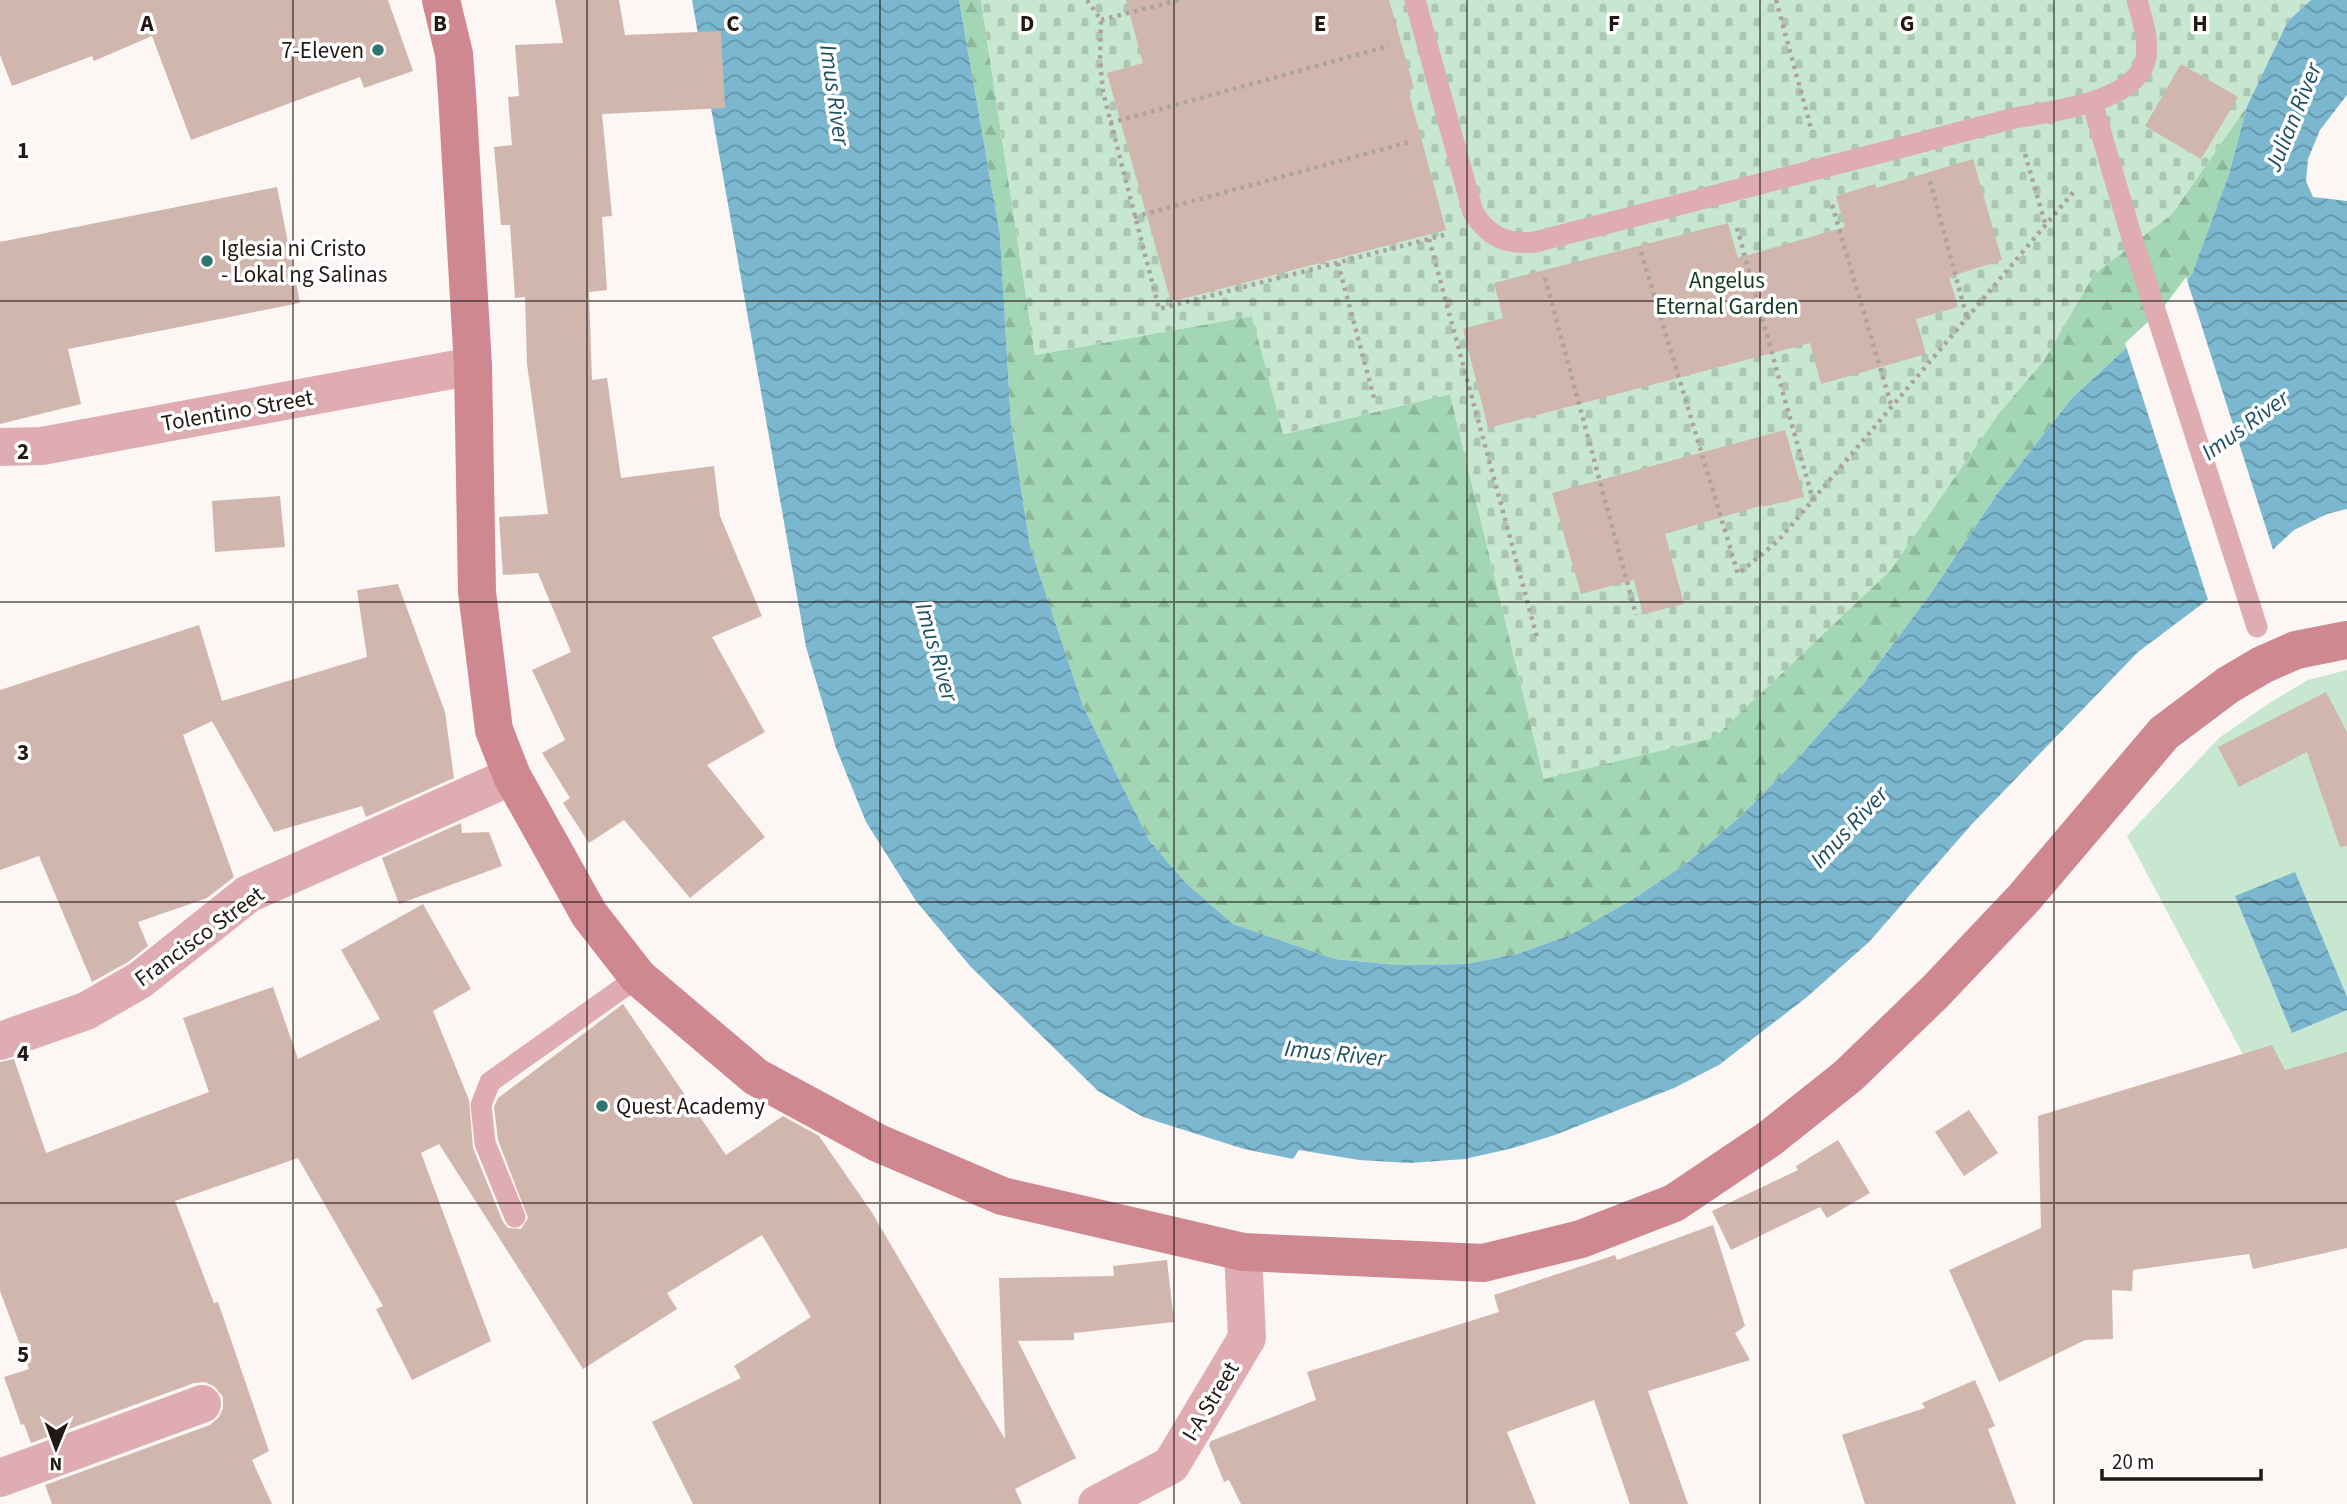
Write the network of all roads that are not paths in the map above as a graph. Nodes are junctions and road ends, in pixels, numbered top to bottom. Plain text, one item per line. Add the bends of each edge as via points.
1 (441, 0) edge
2 (1415, 0) edge
3 (2137, 0) edge
4 (2092, 102) junction
5 (473, 366) junction
6 (0, 447) edge
7 (2257, 627) dead end
8 (2347, 640) edge
9 (512, 776) junction
10 (638, 977) junction
11 (0, 1041) edge
12 (514, 1217) dead end
13 (1243, 1252) junction
14 (202, 1405) dead end
15 (0, 1478) edge
16 (1097, 1504) edge

1 - 5 main road via 454,54
2 - 4 lane via 1473,212 1481,226 1506,242 1535,242
3 - 4 lane via 2146,33 2145,61 2131,82
4 - 7 lane
5 - 6 street, Tolentino Street via 42,446
5 - 9 main road via 477,592 494,730
8 - 13 main road via 2296,650 2262,666 2228,685 2164,733 2024,898 1849,1076 1769,1139 1674,1203 1581,1239 1483,1263
9 - 10 main road via 589,914
9 - 11 street, Francisco Street via 248,894 140,980 86,1012
10 - 12 lane via 490,1082 481,1105 485,1143
10 - 13 main road via 756,1077 878,1143 1002,1196
13 - 16 street, I-A Street via 1247,1338 1171,1465
14 - 15 street

